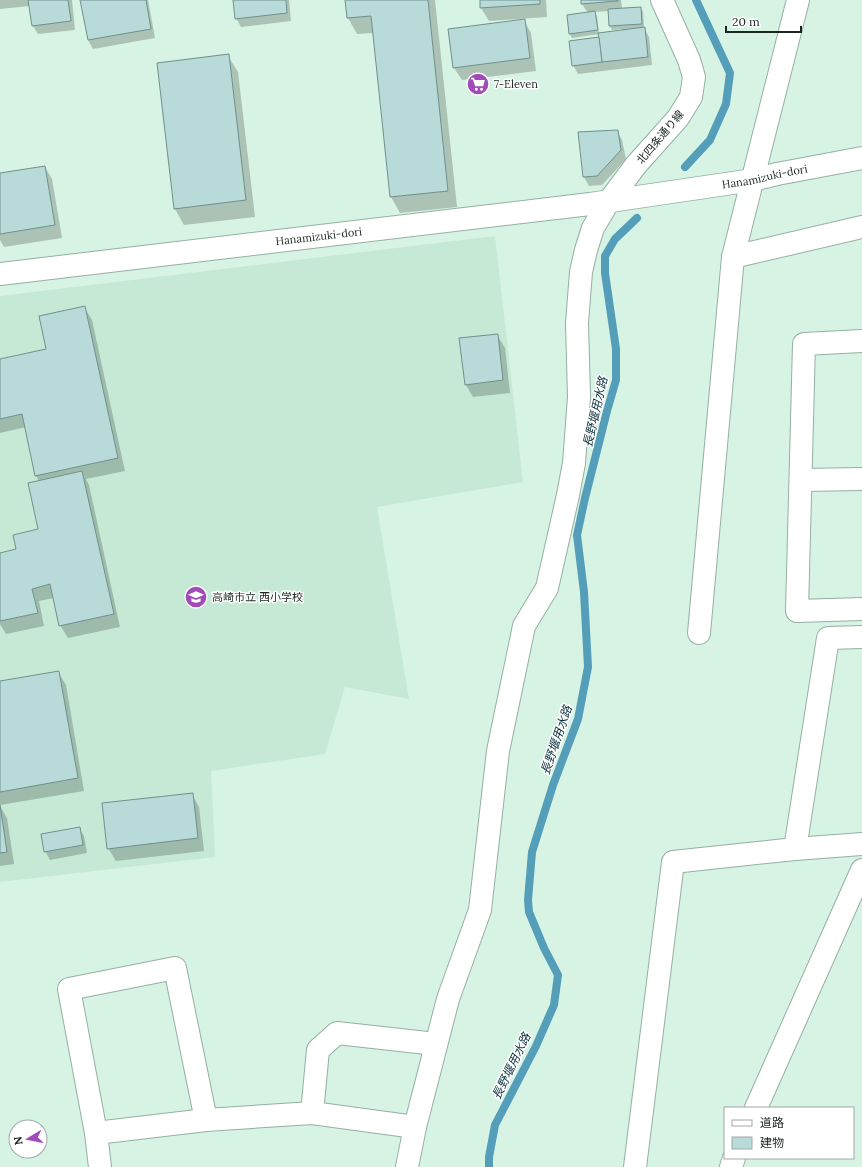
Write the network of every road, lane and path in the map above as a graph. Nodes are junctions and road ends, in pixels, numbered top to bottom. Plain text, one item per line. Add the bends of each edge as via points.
1 (662, 0) edge
2 (798, 0) edge
3 (862, 158) edge
4 (753, 180) junction
5 (609, 201) junction
6 (862, 227) edge
7 (732, 257) junction
8 (0, 274) edge
9 (862, 341) edge
10 (862, 479) edge
11 (801, 480) junction
12 (862, 609) edge
13 (699, 633) dead end
14 (862, 637) edge
15 (862, 844) edge
16 (795, 849) junction
17 (862, 870) edge
18 (436, 1044) junction
19 (756, 1107) edge
20 (312, 1113) junction
21 (206, 1120) junction
22 (415, 1127) junction
23 (96, 1133) junction
24 (100, 1167) edge
25 (407, 1167) edge
26 (635, 1167) edge

1 - 5 street, 北四条通り線 via 689,60 694,77 691,97 678,118 636,165
2 - 4 street
3 - 4 street, Hanamizuki-dori
4 - 5 street, Hanamizuki-dori
4 - 7 street
5 - 8 street, Hanamizuki-dori
5 - 18 street, 北四条通り線 via 593,228 581,272 577,323 579,397 574,463 568,496 547,588 524,626 498,751 480,910 448,999
6 - 7 street
7 - 13 street
9 - 11 street via 804,344
10 - 11 street
11 - 12 street via 797,611
14 - 16 street via 828,638
15 - 16 street
16 - 26 street via 673,862
17 - 19 street
18 - 20 street via 337,1033 318,1050
18 - 22 street, 北四条通り線
20 - 21 street
20 - 22 street
21 - 23 street
21 - 23 street via 175,968 69,989
22 - 25 street, 北四条通り線
23 - 24 street

